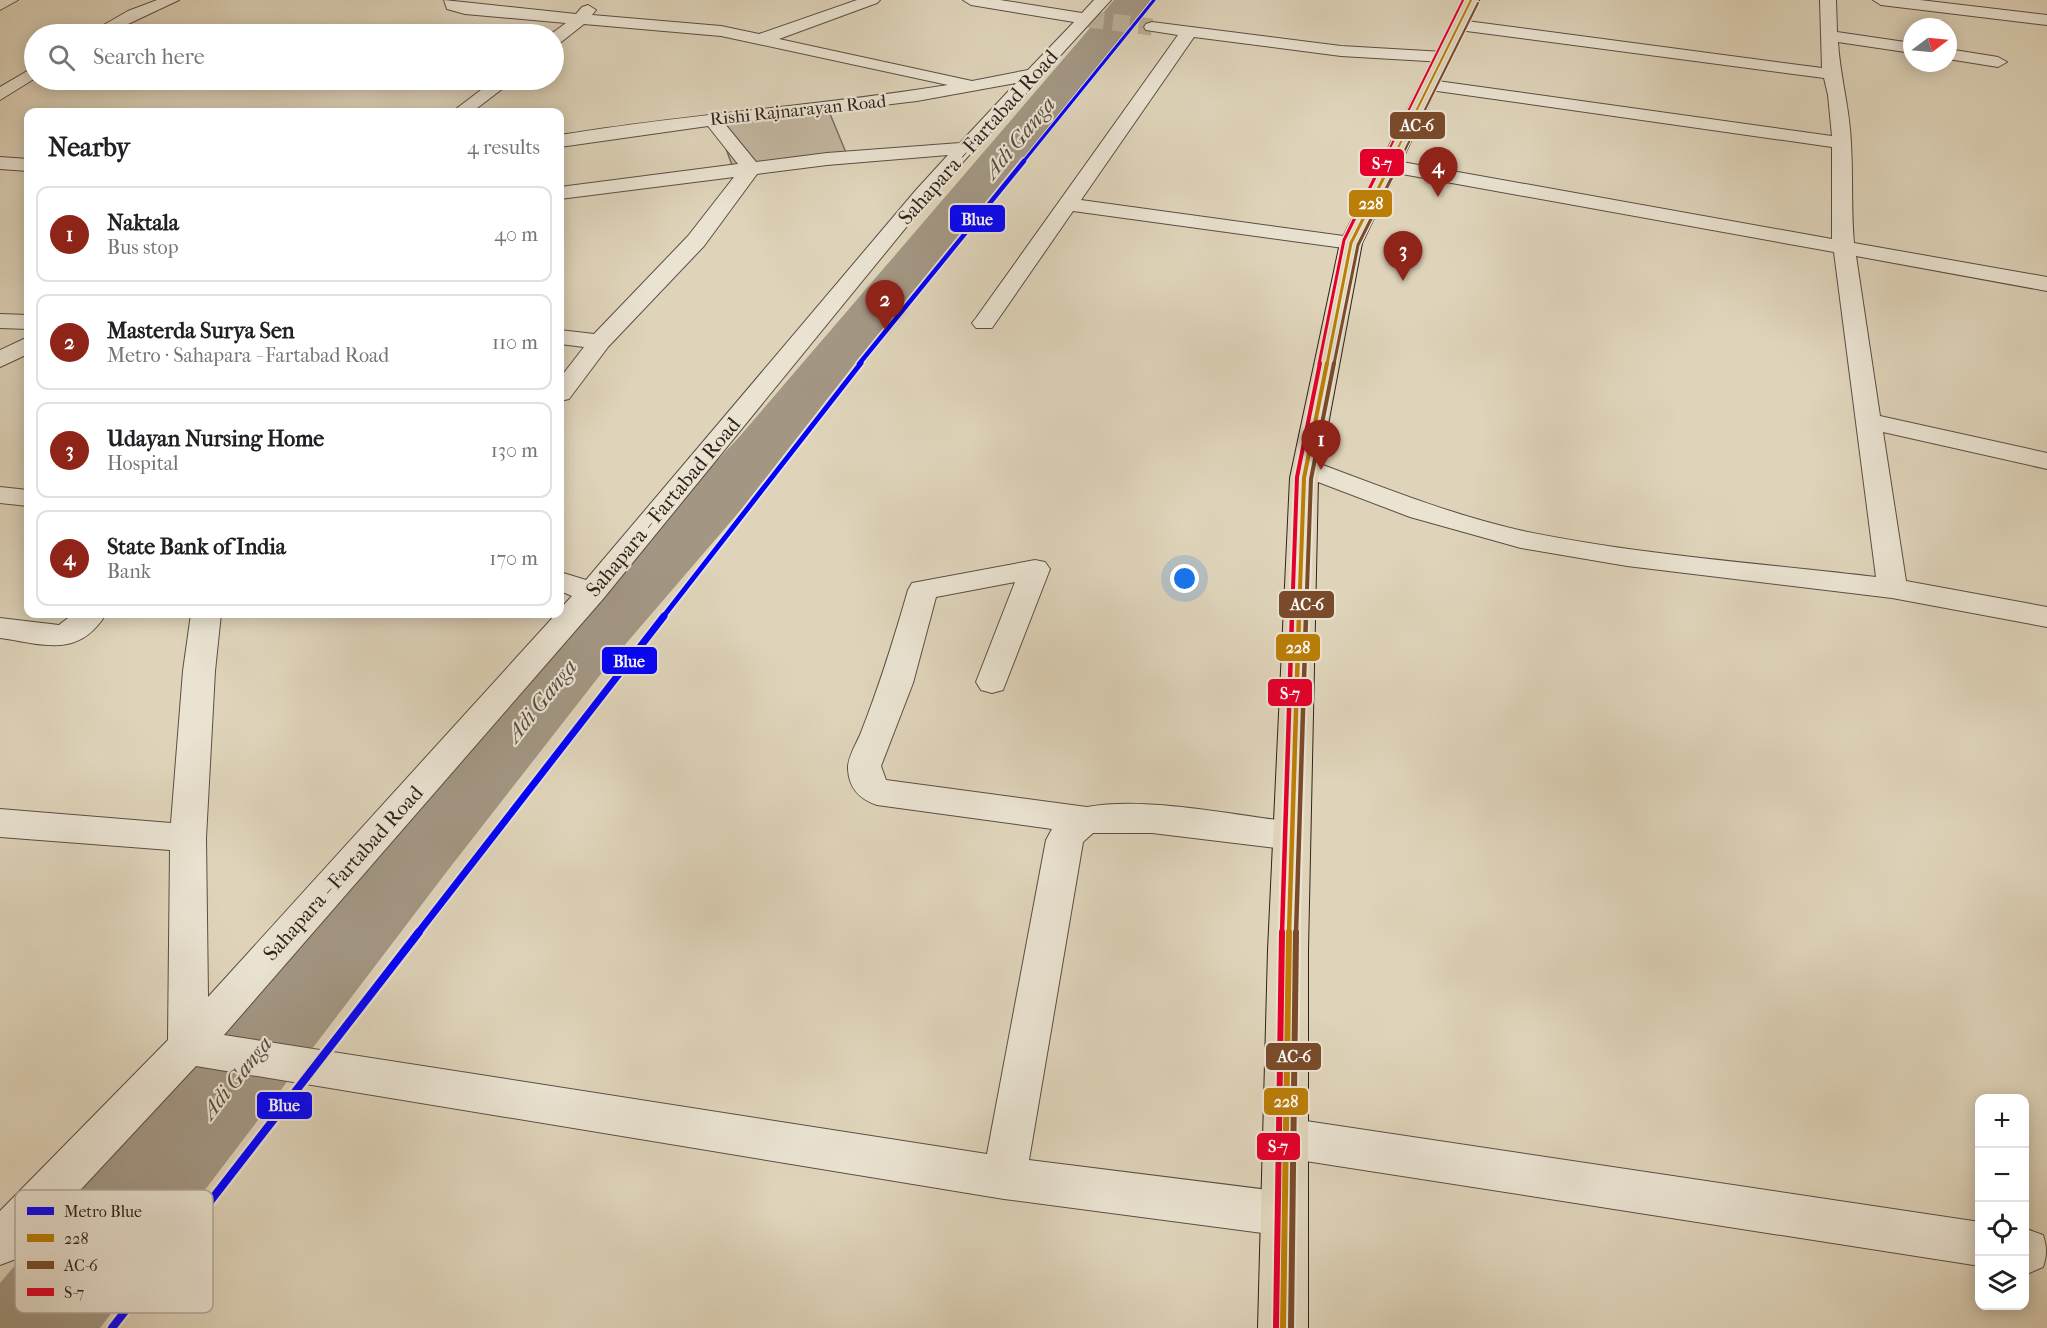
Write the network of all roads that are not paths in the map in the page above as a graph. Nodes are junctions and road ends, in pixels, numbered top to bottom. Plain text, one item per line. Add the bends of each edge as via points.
1 (10, 0) edge
2 (171, 0) edge
3 (452, 0) edge
4 (603, 0) edge
5 (872, 0) edge
6 (971, 0) edge
7 (1103, 0) edge
8 (1471, 0) edge
9 (1828, 0) edge
10 (1881, 0) edge
11 (0, 5) edge
12 (1990, 7) edge
13 (580, 19) junction
14 (1087, 19) junction
15 (2047, 21) edge
16 (115, 24) edge
17 (1459, 25) junction
18 (1152, 27) tunnel mouth
19 (564, 32) edge
20 (1189, 32) junction
21 (1830, 36) junction
22 (762, 39) junction
23 (1903, 47) edge
24 (1957, 55) edge
25 (1444, 57) junction
26 (1998, 62) dead end
27 (1035, 74) junction
28 (1831, 74) junction
29 (24, 79) edge
30 (1430, 85) junction
31 (979, 87) junction
32 (491, 90) edge
33 (0, 95) edge
34 (466, 108) edge
35 (711, 118) junction
36 (564, 140) edge
37 (1842, 143) junction
38 (965, 148) junction
39 (0, 163) edge
40 (24, 165) edge
41 (1391, 166) junction
42 (751, 168) junction
43 (564, 192) edge
44 (1068, 204) junction
45 (1352, 243) junction
46 (1844, 249) junction
47 (2047, 284) edge
48 (0, 321) edge
49 (24, 322) edge
50 (984, 323) dead end
51 (564, 338) edge
52 (600, 342) junction
53 (24, 346) edge
54 (0, 360) edge
55 (564, 389) edge
56 (1867, 421) junction
57 (2047, 461) edge
58 (1306, 468) junction
59 (0, 495) edge
60 (24, 498) edge
61 (564, 582) edge
62 (1892, 588) junction
63 (592, 592) junction
64 (2047, 617) edge
65 (86, 618) edge
66 (206, 618) edge
67 (0, 628) edge
68 (992, 682) dead end
69 (1085, 820) junction
70 (0, 823) edge
71 (1292, 836) junction
72 (188, 838) junction
73 (188, 1047) junction
74 (1286, 1138) junction
75 (1004, 1178) junction
76 (51, 1190) edge
77 (1285, 1214) junction
78 (15, 1227) edge
79 (0, 1243) edge
80 (1975, 1243) edge
81 (1283, 1328) edge

1 - 11 street
2 - 16 street
3 - 13 street via 453,6 465,9
4 - 13 street
5 - 22 street
6 - 14 street
7 - 14 street, Sahapara - Fartabad Road
8 - 17 main road
9 - 21 street
10 - 12 street
12 - 15 street
13 - 19 street
13 - 22 street via 690,27
14 - 27 street, Sahapara - Fartabad Road
17 - 25 main road
17 - 28 street
18 - 20 street
20 - 25 street via 1341,51
20 - 44 street
21 - 23 street
21 - 28 street
22 - 31 street
24 - 26 street
25 - 30 main road
27 - 31 street, Rishi Rajnarayan Road
27 - 38 street, Sahapara - Fartabad Road
28 - 37 street
29 - 33 street
30 - 37 street
30 - 41 main road
31 - 35 street, Rishi Rajnarayan Road via 928,96
32 - 34 street
35 - 36 street, Rishi Rajnarayan Road
35 - 42 street
37 - 46 street
38 - 42 street
38 - 63 street, Sahapara - Fartabad Road
39 - 40 street
41 - 45 main road
41 - 46 street
42 - 43 street
42 - 52 street via 696,241
44 - 45 street
44 - 50 street
45 - 58 main road
46 - 47 street
46 - 56 street
48 - 49 street
51 - 52 street
52 - 55 street
53 - 54 street
56 - 57 street
56 - 62 street
58 - 62 street via 1420,511 1521,539 1627,557
58 - 71 main road
59 - 60 street
61 - 63 street
62 - 64 street
63 - 73 street, Sahapara - Fartabad Road
65 - 67 street via 66,636
66 - 72 street
68 - 69 street via 1035,569 923,590 897,682 864,766 867,783 877,792
69 - 71 street via 1119,817
69 - 75 street via 1064,840
70 - 72 street
71 - 74 main road
72 - 73 street
73 - 75 street
73 - 76 street, Sahapara - Fartabad Road
74 - 77 main road
74 - 80 street
75 - 77 street
77 - 81 main road
78 - 79 street, Sahapara - Fartabad Road

